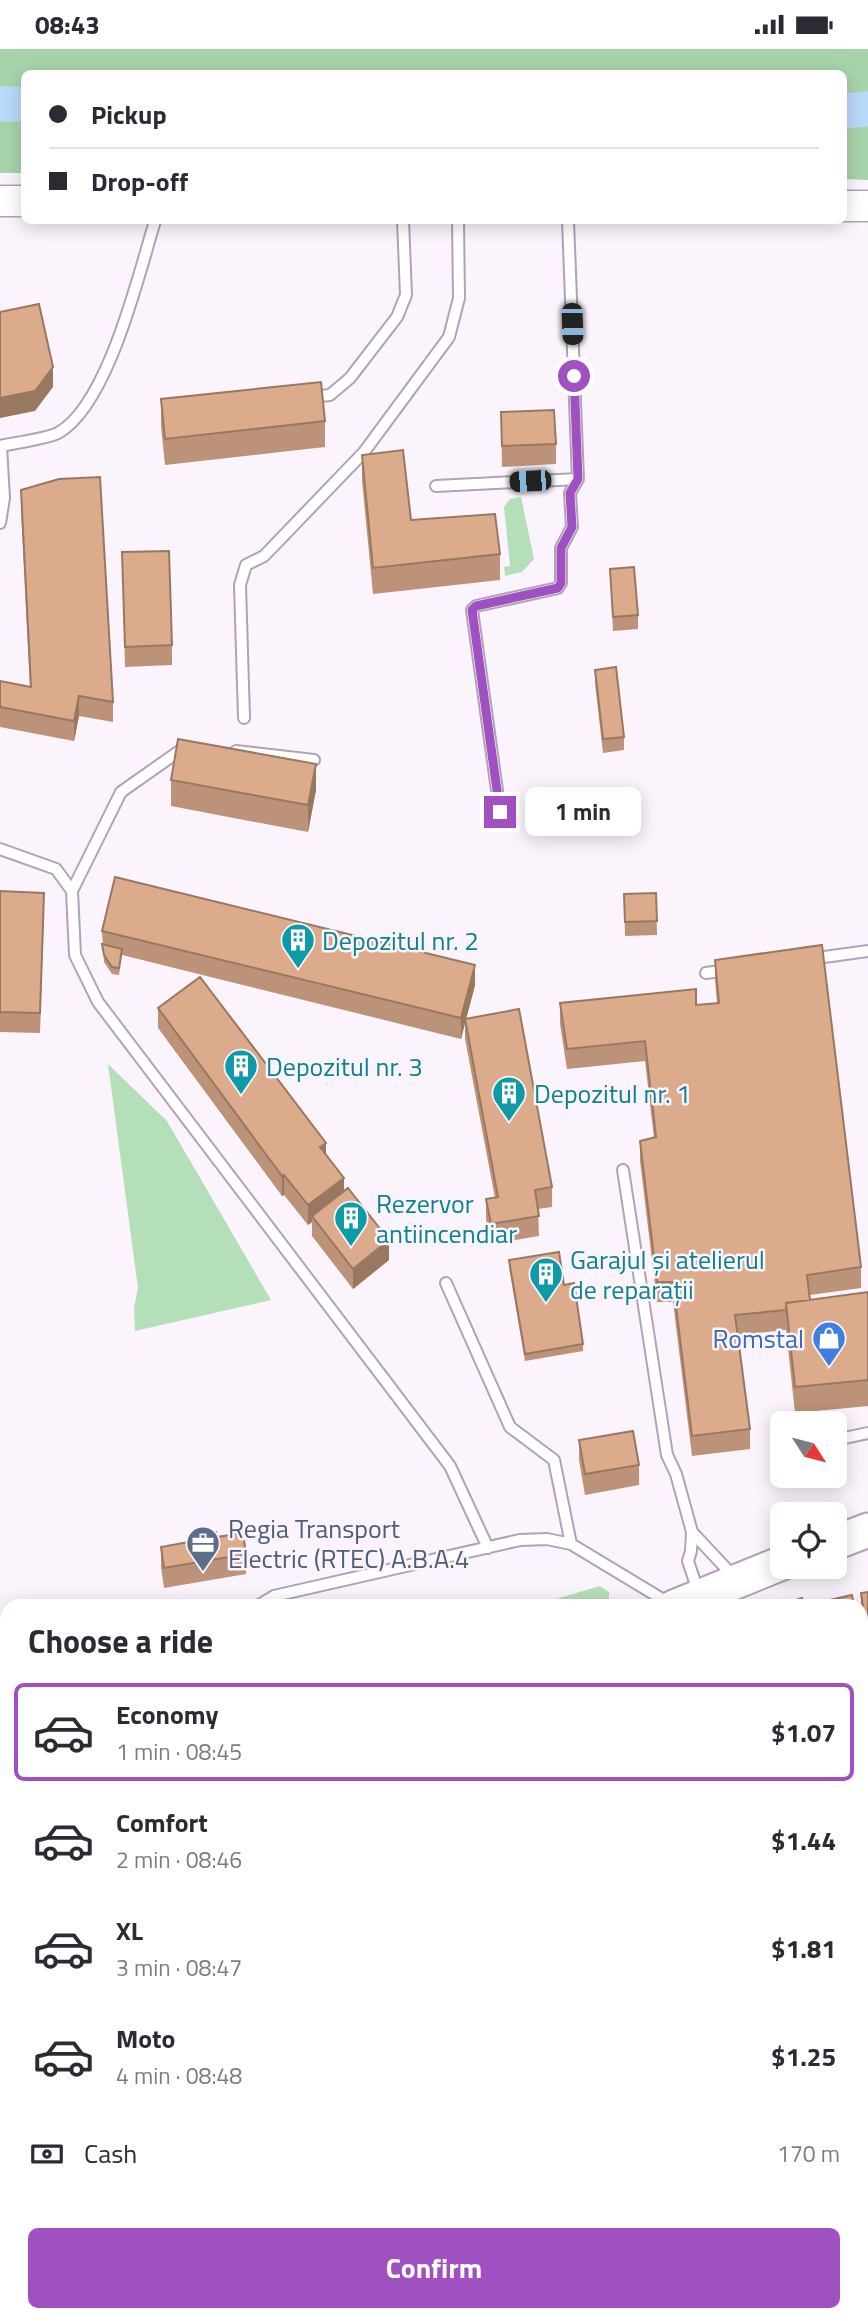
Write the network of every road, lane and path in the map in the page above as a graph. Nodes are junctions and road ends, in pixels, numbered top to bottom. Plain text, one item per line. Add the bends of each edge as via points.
1 (0, 201) edge
2 (21, 201) edge
3 (847, 206) edge
4 (868, 206) edge
5 (154, 224) edge
6 (403, 224) edge
7 (458, 224) edge
8 (568, 224) edge
9 (302, 398) edge
10 (0, 446) edge
11 (578, 479) junction
12 (436, 487) dead end
13 (2, 499) edge
14 (0, 523) edge
15 (244, 718) dead end
16 (192, 745) edge
17 (219, 748) edge
18 (314, 760) dead end
19 (500, 812) dead end
20 (0, 849) edge
21 (72, 891) junction
22 (868, 951) edge
23 (801, 960) edge
24 (733, 969) edge
25 (706, 973) dead end
26 (623, 1170) dead end
27 (446, 1283) dead end
28 (868, 1433) edge
29 (847, 1437) edge
30 (868, 1530) edge
31 (692, 1532) junction
32 (847, 1538) edge
33 (571, 1544) junction
34 (488, 1548) junction
35 (770, 1568) edge
36 (737, 1581) junction
37 (270, 1599) edge
38 (675, 1599) edge
39 (683, 1599) edge
40 (693, 1599) edge

1 - 2 street
3 - 4 street
5 - 10 lane via 115,349 94,392 58,433
6 - 9 lane via 406,295 397,317 350,378 330,395
7 - 15 lane via 459,298 449,337 364,452 264,556 246,565 240,585
8 - 11 lane
10 - 13 lane
11 - 12 lane
11 - 19 lane via 570,493 572,527 561,548 558,588 472,610
13 - 14 lane
16 - 21 lane via 121,792
17 - 18 lane
20 - 21 lane via 56,869
21 - 34 lane via 75,955 98,1002 450,1466
22 - 23 lane
24 - 25 lane
26 - 31 lane via 667,1455
27 - 33 lane via 510,1427 554,1459
28 - 29 lane
30 - 32 main road
31 - 36 lane
31 - 39 lane
33 - 34 lane via 520,1540
33 - 38 lane
34 - 37 lane
35 - 36 main road
36 - 40 main road

